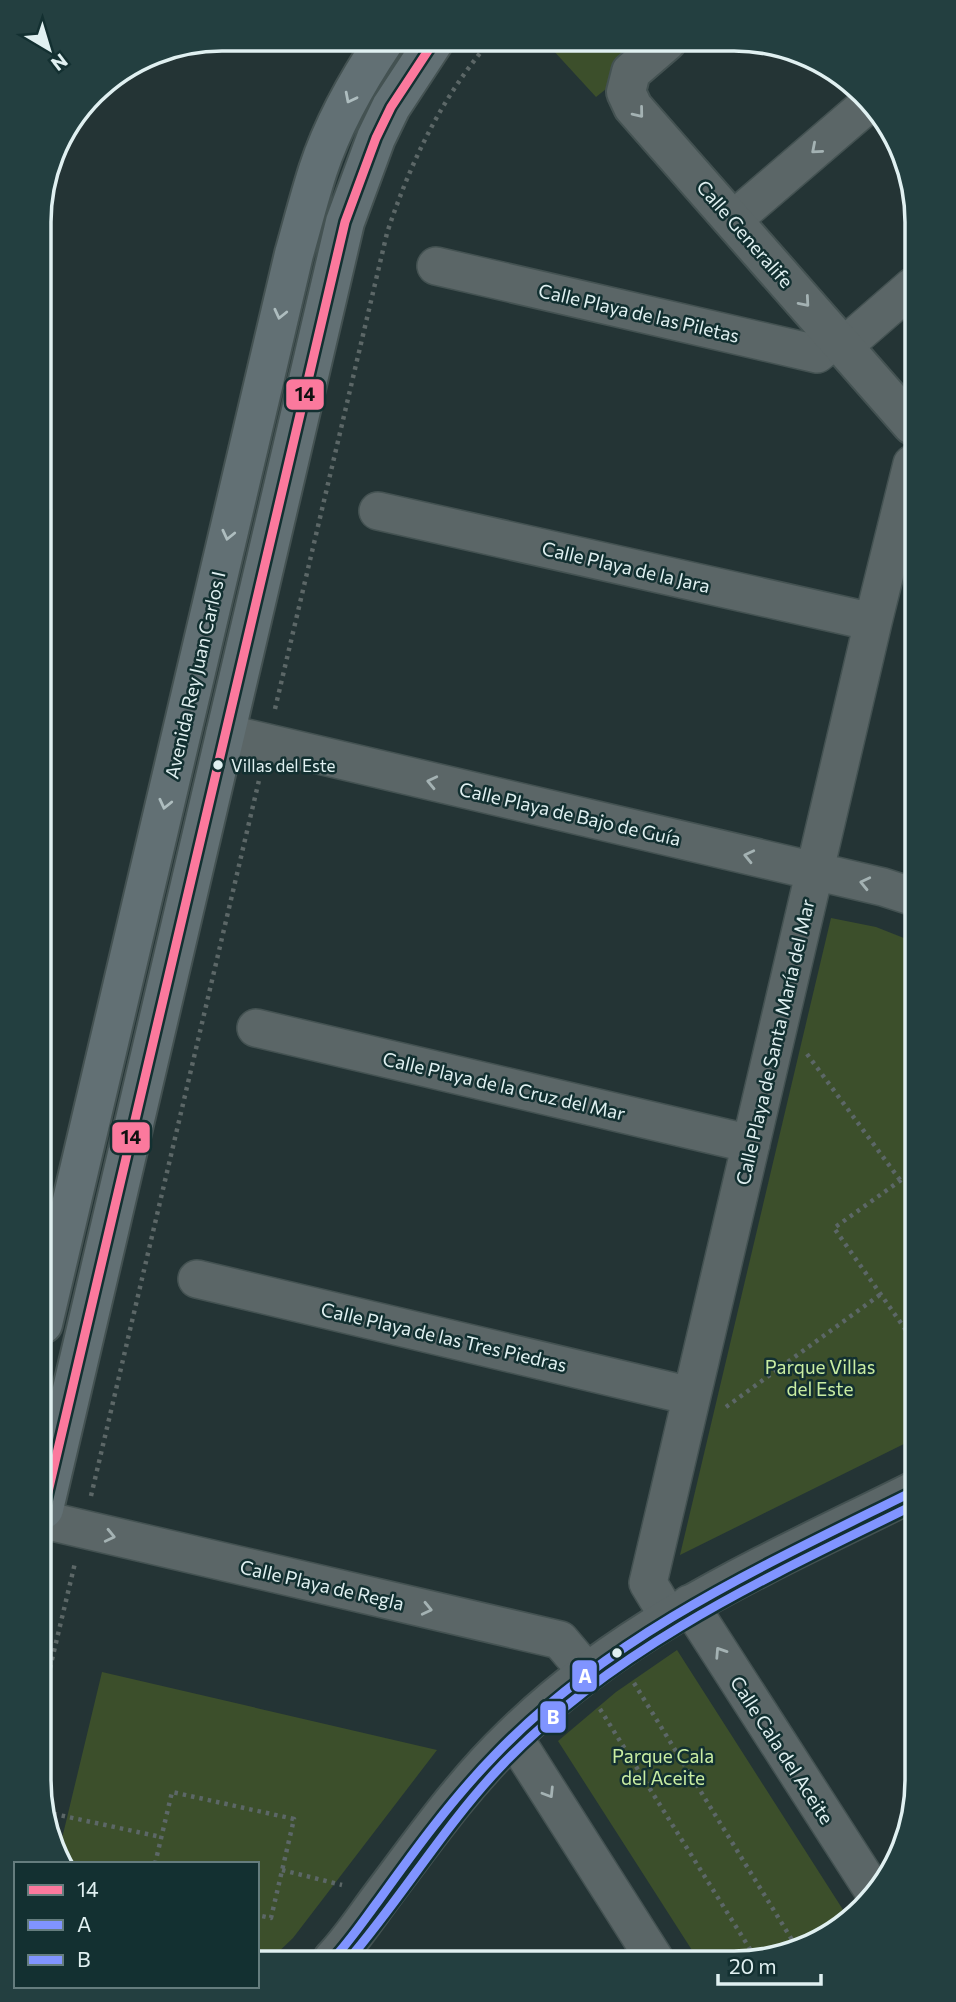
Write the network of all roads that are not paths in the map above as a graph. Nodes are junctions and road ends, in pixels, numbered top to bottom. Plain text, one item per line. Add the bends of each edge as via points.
1 (378, 51) edge
2 (428, 51) edge
3 (655, 51) edge
4 (862, 109) edge
5 (733, 220) junction
6 (436, 266) dead end
7 (905, 292) edge
8 (840, 342) junction
9 (905, 417) edge
10 (905, 492) edge
11 (378, 511) dead end
12 (873, 622) junction
13 (225, 733) junction
14 (816, 872) junction
15 (905, 895) edge
16 (256, 1028) dead end
17 (751, 1144) junction
18 (197, 1279) dead end
19 (51, 1290) edge
20 (691, 1395) junction
21 (51, 1479) edge
22 (905, 1496) edge
23 (51, 1522) edge
24 (679, 1610) junction
25 (590, 1686) junction
26 (513, 1736) junction
27 (869, 1885) edge
28 (339, 1951) edge
29 (650, 1951) edge

1 -> 19 main road, Avenida Rey Juan Carlos I via 354,89 318,168 297,244
2 - 13 main road via 391,107 345,222
3 -> 5 street, Calle Generalife via 631,72 626,92 633,107
4 -> 5 street
5 -> 8 street, Calle Generalife
6 - 8 street, Calle Playa de las Piletas via 817,354
7 - 8 street
8 - 9 street, Calle Generalife
10 - 12 street, Calle Playa de Santa María del Mar
11 - 12 street, Calle Playa de la Jara
12 - 14 street, Calle Playa de Santa María del Mar
14 -> 13 street, Calle Playa de Bajo de Guía
13 - 21 main road
15 -> 14 street, Calle Playa de Bajo de Guía
14 - 17 street, Calle Playa de Santa María del Mar
16 - 17 street, Calle Playa de la Cruz del Mar
17 - 20 street, Calle Playa de Santa María del Mar
18 - 20 street, Calle Playa de las Tres Piedras
20 - 24 street, Calle Playa de Santa María del Mar via 648,1583
22 - 24 street
23 -> 25 street, Calle Playa de Regla via 561,1640
24 - 25 street via 628,1642
27 -> 24 street, Calle Cala del Aceite
25 - 26 street
26 - 28 street via 457,1797
26 -> 29 street

